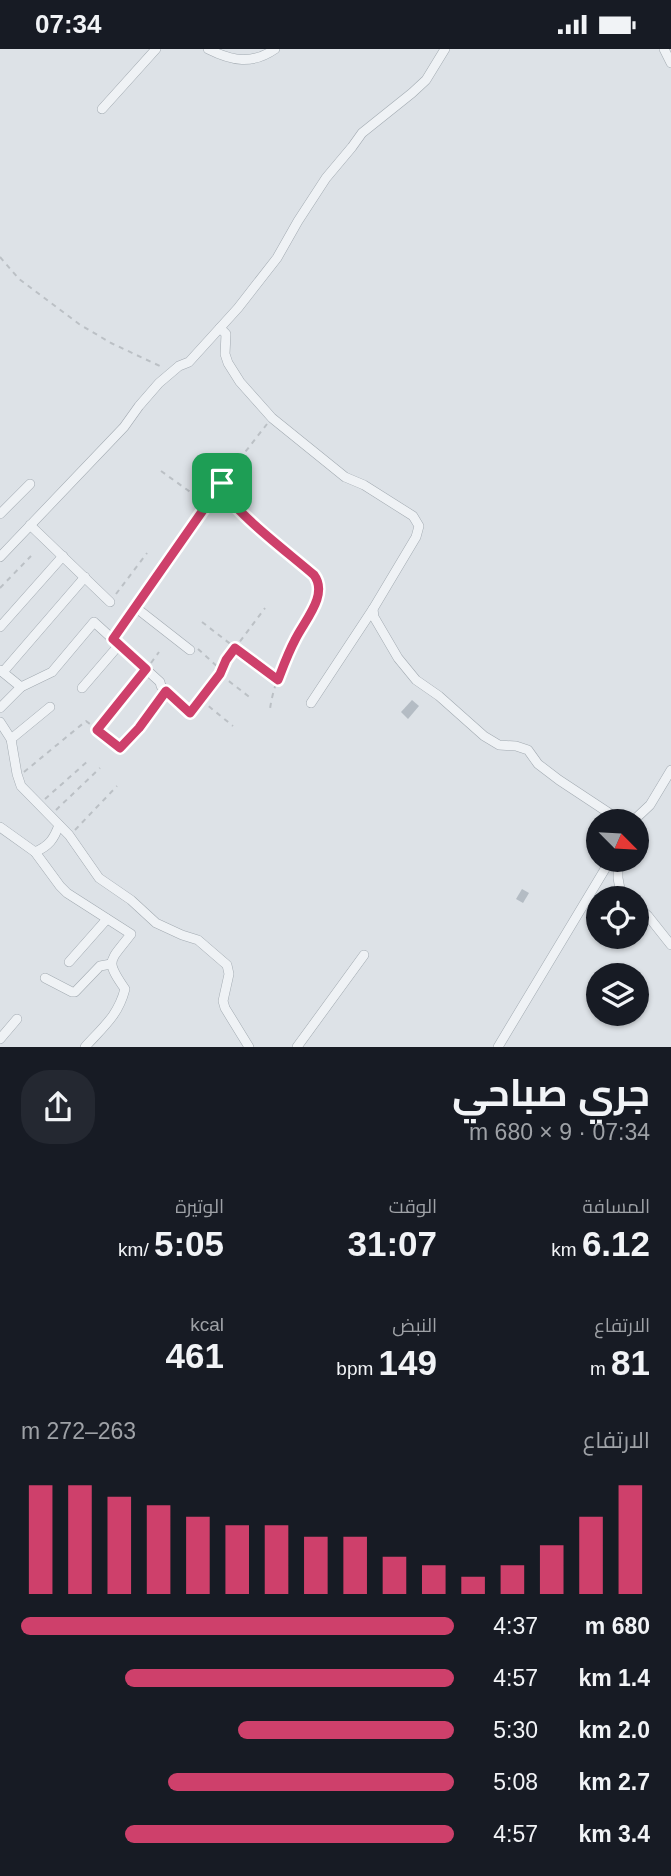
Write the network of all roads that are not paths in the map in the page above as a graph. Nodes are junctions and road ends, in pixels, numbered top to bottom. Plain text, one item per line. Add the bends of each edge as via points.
1 (156, 49) edge
2 (208, 49) edge
3 (275, 49) edge
4 (444, 49) edge
5 (664, 49) edge
6 (671, 63) edge
7 (102, 109) dead end
8 (220, 328) junction
9 (30, 484) dead end
10 (219, 486) road end
11 (0, 514) edge
12 (30, 525) junction
13 (0, 557) edge
14 (63, 557) junction
15 (85, 577) junction
16 (110, 602) road end
17 (135, 607) junction
18 (373, 608) junction
19 (0, 627) edge
20 (116, 642) junction
21 (190, 650) road end
22 (146, 669) junction
23 (1, 671) edge
24 (21, 687) junction
25 (82, 688) dead end
26 (311, 703) dead end
27 (0, 708) edge
28 (50, 708) dead end
29 (190, 713) road end
30 (0, 722) edge
31 (97, 730) road end
32 (11, 739) junction
33 (671, 770) edge
34 (602, 809) edge
35 (646, 809) edge
36 (59, 825) junction
37 (1, 831) edge
38 (35, 852) junction
39 (604, 872) edge
40 (649, 917) edge
41 (107, 919) junction
42 (671, 945) edge
43 (364, 955) dead end
44 (69, 962) dead end
45 (111, 964) junction
46 (45, 978) dead end
47 (17, 1019) dead end
48 (0, 1039) edge
49 (86, 1047) edge
50 (248, 1047) edge
51 (297, 1047) edge
52 (498, 1047) edge

1 - 7 street
2 - 3 street via 246,61
4 - 8 street via 426,80 362,133 312,199 277,258
5 - 6 street
8 - 12 street via 189,362 159,383 124,427
8 - 18 street via 226,334 228,363 272,418 345,477 413,516 419,526
9 - 11 street
10 - 17 street
12 - 13 street
12 - 14 street
14 - 15 street
14 - 19 street
15 - 16 street
15 - 23 street
17 - 20 street
17 - 21 street
18 - 26 street
18 - 34 street via 373,617 416,680 484,736 499,745 528,750 558,781
20 - 22 street
20 - 24 street via 94,622 52,672
20 - 25 street
22 - 29 street
22 - 31 street
23 - 24 street
24 - 27 street
28 - 32 street
30 - 32 street
32 - 36 street via 21,786
33 - 35 street
36 - 38 street via 51,842
36 - 50 street via 99,878 156,923 198,940 227,965 223,1001
37 - 38 street
38 - 41 street via 60,886
39 - 52 street
40 - 42 street
41 - 44 street
41 - 45 street via 131,934
43 - 51 street
45 - 46 street via 100,966 75,992
45 - 49 street via 125,989 121,1003
47 - 48 street

